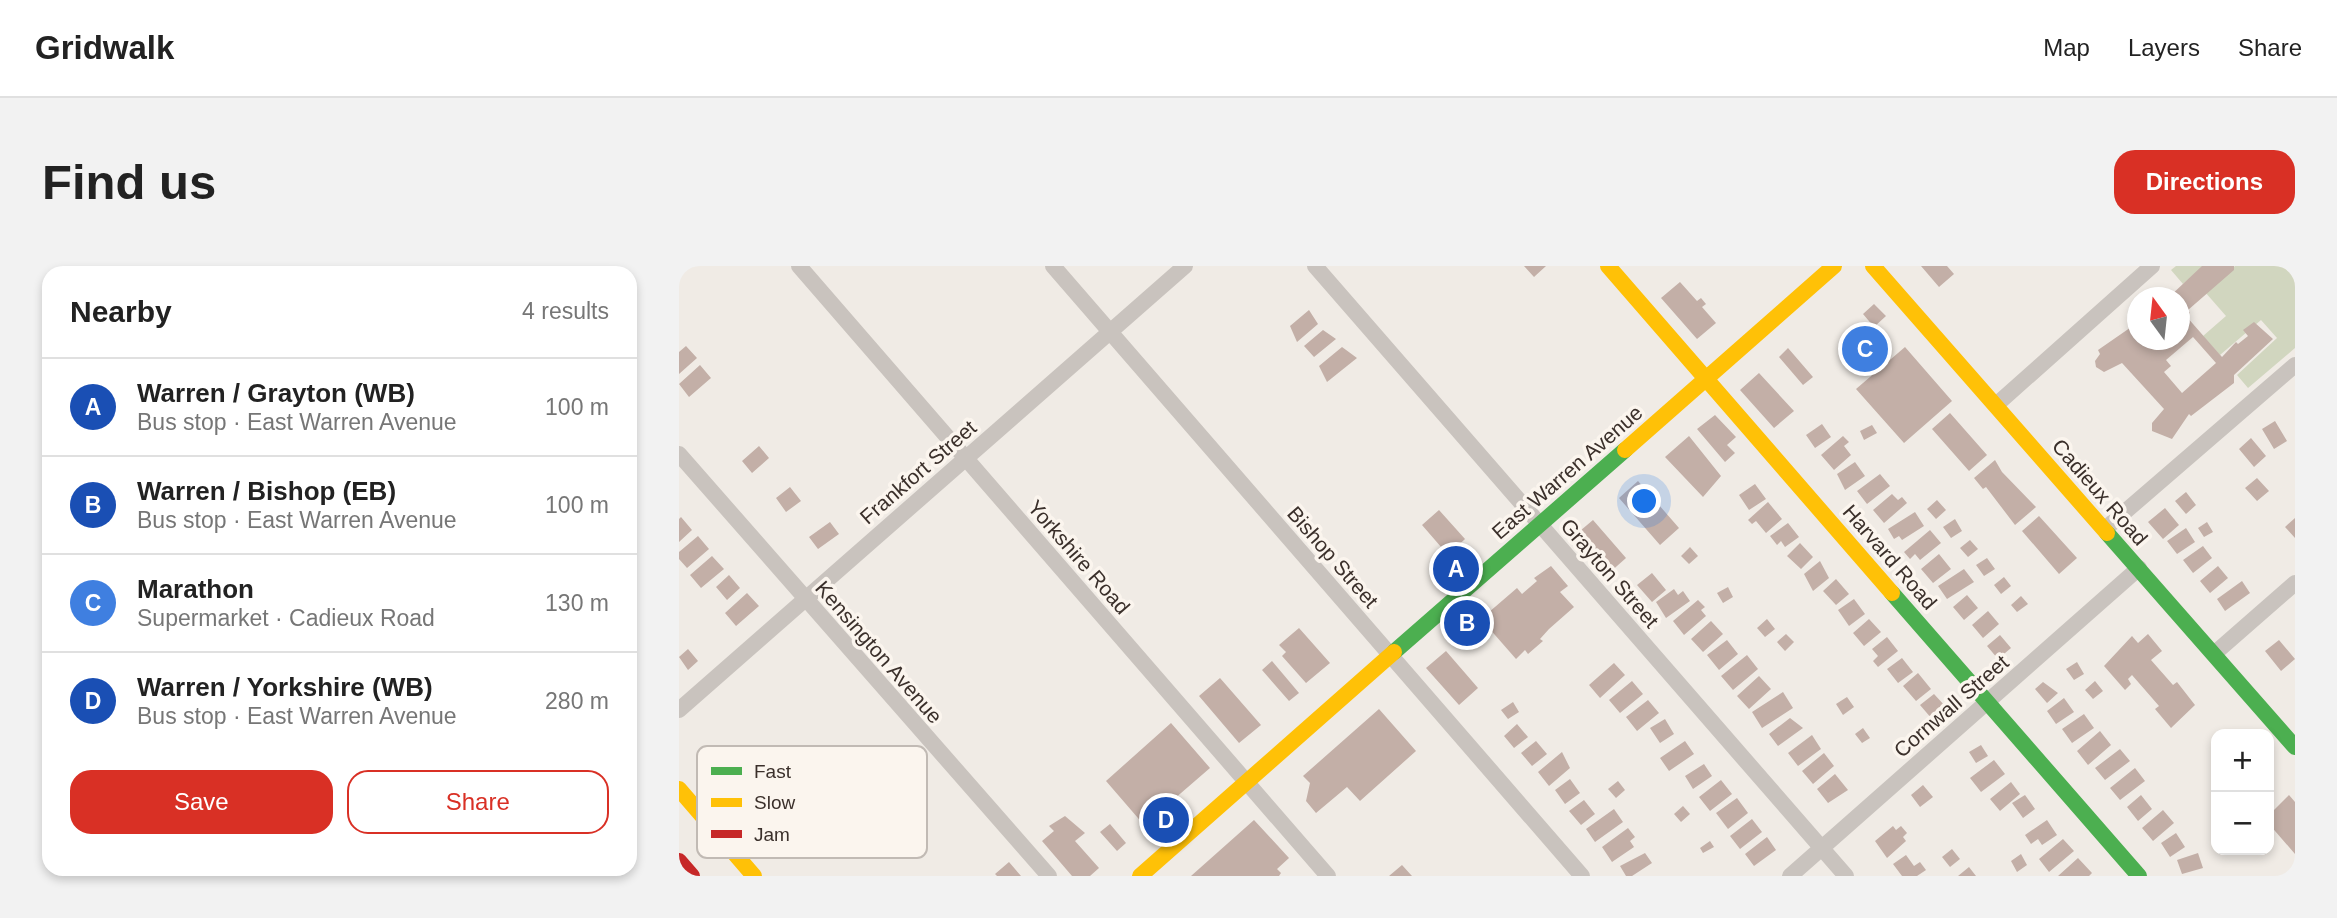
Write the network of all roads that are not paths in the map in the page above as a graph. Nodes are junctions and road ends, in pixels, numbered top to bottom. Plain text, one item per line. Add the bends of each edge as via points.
1 (799, 266) edge
2 (1053, 266) edge
3 (1185, 266) edge
4 (1315, 266) edge
5 (1608, 266) edge
6 (1834, 266) edge
7 (1873, 266) edge
8 (2152, 266) edge
9 (1110, 332) junction
10 (2295, 365) edge
11 (1706, 378) junction
12 (1996, 405) junction
13 (679, 454) edge
14 (965, 458) junction
15 (1540, 524) junction
16 (2105, 529) junction
17 (2140, 568) junction
18 (2295, 583) edge
19 (805, 599) junction
20 (2215, 653) junction
21 (1391, 656) junction
22 (1988, 702) junction
23 (679, 710) edge
24 (2295, 747) edge
25 (1247, 782) junction
26 (679, 789) edge
27 (697, 810) edge
28 (1821, 848) junction
29 (738, 858) edge
30 (679, 861) edge
31 (692, 876) edge
32 (754, 876) edge
33 (1049, 876) edge
34 (1140, 876) edge
35 (1328, 876) edge
36 (1582, 876) edge
37 (1790, 876) edge
38 (1846, 876) edge
39 (2139, 876) edge

1 - 14 street, Yorkshire Road
2 - 9 street, Bishop Street
3 - 9 street, Frankfort Street
4 - 15 street, Grayton Street
5 - 11 street, Harvard Road
6 - 11 street, East Warren Avenue
7 - 12 street, Cadieux Road
8 - 12 street
9 - 14 street, Frankfort Street
9 - 21 street, Bishop Street
10 - 16 street
11 - 15 street, East Warren Avenue
11 - 22 street, Harvard Road
12 - 16 street, Cadieux Road
13 - 19 street, Kensington Avenue
14 - 19 street, Frankfort Street
14 - 25 street, Yorkshire Road
15 - 21 street, East Warren Avenue
15 - 28 street, Grayton Street
16 - 17 street, Cadieux Road
17 - 20 street, Cadieux Road
17 - 22 street, Cornwall Street
18 - 20 street
19 - 23 street, Frankfort Street
19 - 33 street, Kensington Avenue
20 - 24 street, Cadieux Road
21 - 25 street, East Warren Avenue
21 - 36 street, Bishop Street
22 - 28 street, Cornwall Street
22 - 39 street, Harvard Road
25 - 34 street, East Warren Avenue
25 - 35 street, Yorkshire Road
26 - 27 street
28 - 37 street, Cornwall Street
28 - 38 street, Grayton Street
29 - 32 street
30 - 31 street

